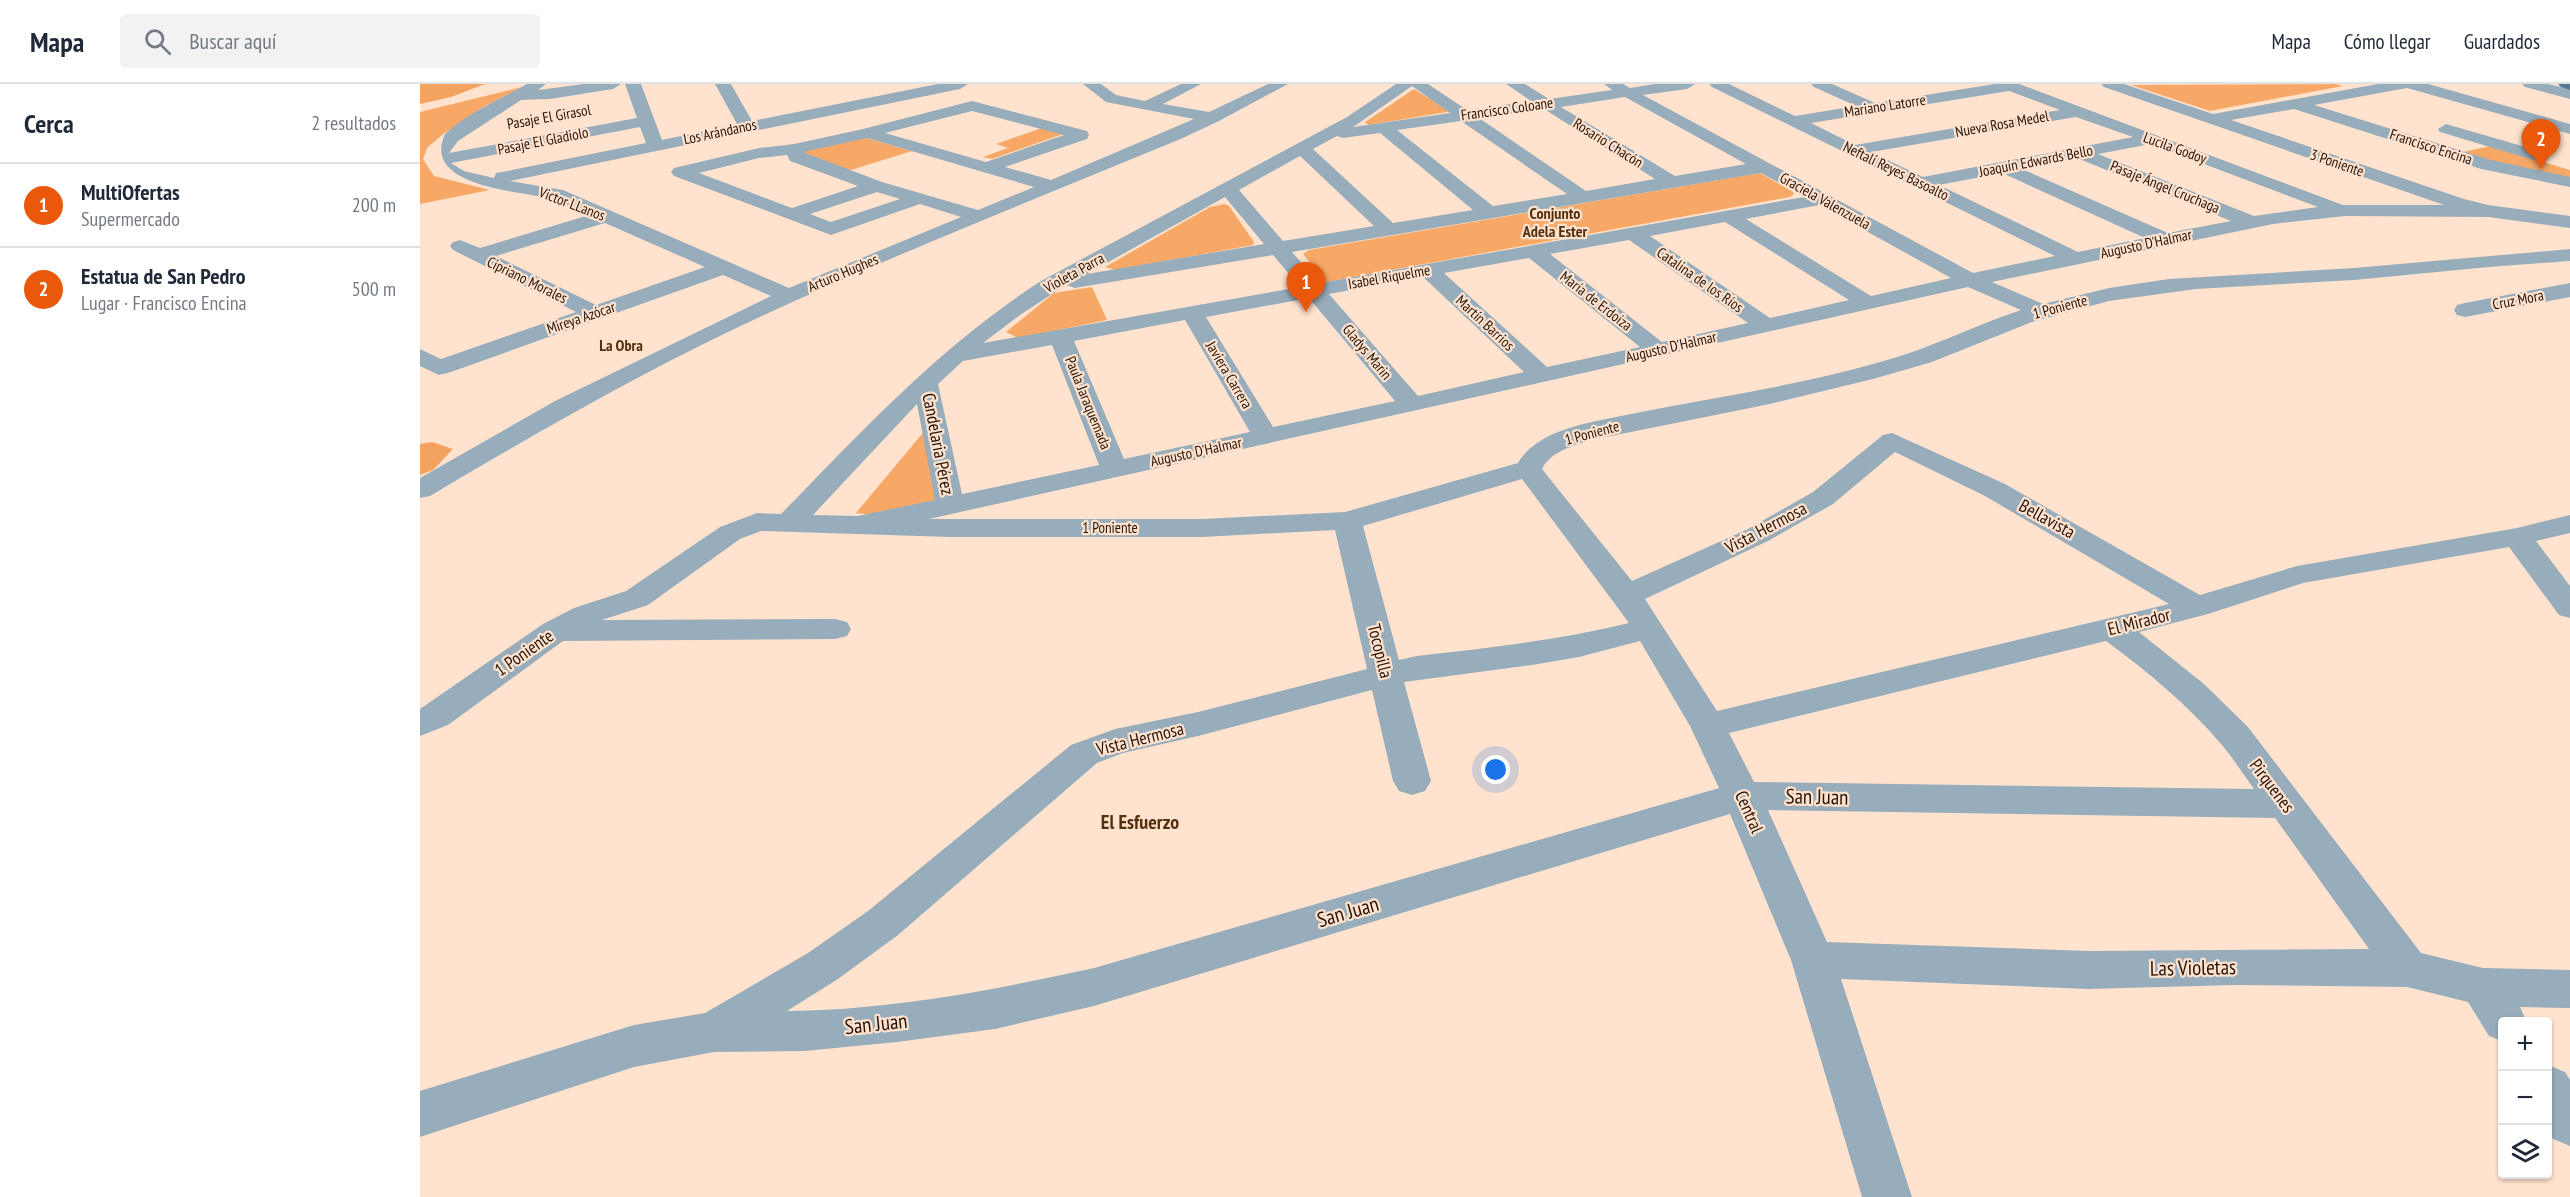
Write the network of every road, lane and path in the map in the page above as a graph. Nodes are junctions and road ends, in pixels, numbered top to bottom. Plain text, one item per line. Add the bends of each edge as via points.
1 (538, 84) edge
2 (613, 84) edge
3 (633, 84) edge
4 (723, 84) edge
5 (960, 84) edge
6 (1193, 84) edge
7 (1280, 84) edge
8 (1406, 84) edge
9 (1418, 84) edge
10 (1514, 84) edge
11 (1687, 84) edge
12 (1717, 84) edge
13 (1819, 84) edge
14 (1911, 84) edge
15 (2109, 84) edge
16 (2403, 84) edge
17 (2411, 84) edge
18 (2008, 85) edge
19 (1098, 86) edge
20 (1620, 88) edge
21 (911, 89) edge
22 (2567, 89) edge
23 (2532, 91) edge
24 (822, 92) dead end
25 (516, 96) junction
26 (1943, 97) junction
27 (2152, 99) junction
28 (1546, 104) junction
29 (2295, 104) junction
30 (1146, 106) junction
31 (1873, 108) junction
32 (836, 109) junction
33 (2078, 111) junction
34 (2509, 112) junction
35 (1464, 116) junction
36 (1213, 118) junction
37 (2211, 119) junction
38 (647, 121) junction
39 (1794, 121) junction
40 (504, 124) dead end
41 (747, 127) junction
42 (1383, 127) junction
43 (2439, 127) junction
44 (2570, 129) edge
45 (459, 132) junction
46 (867, 133) junction
47 (1327, 135) junction
48 (2395, 136) junction
49 (2151, 139) junction
50 (655, 146) junction
51 (1302, 148) junction
52 (794, 149) junction
53 (1853, 150) junction
54 (2079, 153) junction
55 (440, 160) junction
56 (2570, 166) edge
57 (1763, 167) junction
58 (2003, 167) junction
59 (985, 168) junction
60 (480, 181) junction
61 (1672, 182) junction
62 (2570, 182) edge
63 (1921, 183) junction
64 (876, 186) junction
65 (1052, 186) junction
66 (1228, 189) junction
67 (1583, 197) junction
68 (920, 198) junction
69 (1822, 199) junction
70 (2345, 210) junction
71 (2488, 211) junction
72 (1489, 213) junction
73 (793, 214) junction
74 (607, 216) junction
75 (980, 216) junction
76 (1728, 216) junction
77 (2252, 222) junction
78 (2570, 222) edge
79 (1388, 230) junction
80 (1633, 233) junction
81 (2166, 240) junction
82 (1278, 248) junction
83 (1533, 251) junction
84 (2570, 255) edge
85 (2075, 258) junction
86 (724, 267) junction
87 (1428, 270) junction
88 (1970, 280) junction
89 (1049, 286) junction
90 (2570, 290) edge
91 (1315, 291) junction
92 (789, 296) junction
93 (1868, 303) junction
94 (2465, 310) dead end
95 (2041, 311) junction
96 (595, 313) junction
97 (1191, 313) junction
98 (1767, 326) junction
99 (1061, 337) junction
100 (1658, 350) junction
101 (956, 355) junction
102 (429, 362) edge
103 (1542, 376) junction
104 (925, 382) junction
105 (1412, 405) junction
106 (1266, 437) junction
107 (1892, 441) joint
108 (1115, 470) junction
109 (1528, 470) junction
110 (420, 490) edge
111 (950, 505) junction
112 (1347, 521) junction
113 (788, 524) junction
114 (2570, 524) edge
115 (860, 525) junction
116 (2517, 537) junction
117 (1627, 595) junction
118 (637, 598) junction
119 (2197, 607) junction
120 (2570, 608) edge
121 (1649, 628) junction
122 (835, 629) dead end
123 (2112, 629) junction
124 (555, 631) junction
125 (613, 632) junction
126 (1387, 677) junction
127 (420, 724) edge
128 (1708, 726) junction
129 (1412, 781) dead end
130 (1742, 796) junction
131 (2286, 804) junction
132 (1813, 960) junction
133 (2406, 968) junction
134 (2570, 989) edge
135 (2494, 1004) edge
136 (714, 1032) junction
137 (2552, 1096) edge
138 (420, 1114) edge
139 (2570, 1123) edge
140 (1887, 1197) edge

1 - 25 street
2 - 25 street
3 - 38 street via 634,102
4 - 41 street
5 - 21 street, Los Arándanos
6 - 30 street
7 - 36 street, Arturo Hughes
8 - 47 street, Violeta Parra
9 - 35 street
10 - 28 street, Rosario Chacón
11 - 20 street, Francisco Coloane
12 - 39 street, Neftalí Reyes Basoalto
13 - 31 street
14 - 26 street
15 - 27 street, 3 Poniente
16 - 29 street
17 - 34 street
18 - 26 street, Mariano Latorre
18 - 33 street, Lucila Godoy
19 - 30 street via 1111,99
20 - 28 street, Francisco Coloane
20 - 57 street, Graciela Valenzuela
21 - 32 street, Los Arándanos
22 - 23 street
24 - 32 street
25 - 45 street
26 - 31 street, Mariano Latorre
27 - 33 street, Nueva Rosa Medel
27 - 37 street, 3 Poniente
28 - 35 street, Francisco Coloane
28 - 61 street, Rosario Chacón
29 - 37 street
29 - 48 street, Francisco Encina
30 - 36 street
31 - 39 street, Mariano Latorre
32 - 41 street, Los Arándanos
33 - 49 street, Lucila Godoy
33 - 53 street, Nueva Rosa Medel
34 - 43 street
34 - 44 street
35 - 42 street, Francisco Coloane
35 - 67 street
36 - 65 street, Arturo Hughes
37 - 71 street, 3 Poniente
38 - 50 street
38 - 55 street, Pasaje El Gladiolo
39 - 53 street, Neftalí Reyes Basoalto
40 - 45 street, Pasaje El Girasol
41 - 50 street, Los Arándanos
42 - 47 street, Francisco Coloane
42 - 72 street
43 - 48 street
43 - 56 street
45 - 55 street via 442,147
46 - 52 street
46 - 59 street
46 - 59 street via 972,106 1081,135
47 - 51 street, Violeta Parra
48 - 62 street, Francisco Encina via 2510,172
49 - 54 street, Joaquín Edwards Bello
49 - 70 street, Lucila Godoy
50 - 60 street, Los Arándanos
51 - 66 street, Violeta Parra
51 - 79 street
52 - 64 street via 796,157
52 - 73 street via 759,153 680,172
53 - 63 street, Neftalí Reyes Basoalto
54 - 58 street, Joaquín Edwards Bello
54 - 77 street, Pasaje Ángel Cruchaga
55 - 60 street, Victor LLanos via 450,170
57 - 61 street
57 - 69 street, Graciela Valenzuela
58 - 63 street, Joaquín Edwards Bello
58 - 81 street
59 - 65 street
60 - 74 street, Victor LLanos via 548,192
61 - 67 street
63 - 85 street, Neftalí Reyes Basoalto
64 - 68 street
64 - 73 street
65 - 75 street, Arturo Hughes
66 - 82 street, Gladys Marin
66 - 89 street, Violeta Parra
67 - 72 street
68 - 73 street via 831,229
68 - 75 street
69 - 76 street, Isabel Riquelme
69 - 88 street, Graciela Valenzuela
70 - 71 street, Augusto D'Halmar
70 - 77 street, Augusto D'Halmar
71 - 78 street, 3 Poniente
72 - 79 street
74 - 86 street, Victor LLanos
74 - 96 street, Cipriano Morales via 469,250
75 - 92 street, Arturo Hughes
76 - 80 street, Isabel Riquelme
76 - 93 street
77 - 81 street, Augusto D'Halmar
79 - 82 street
80 - 83 street, Isabel Riquelme
80 - 98 street, Catalina de los Ríos
81 - 85 street, Augusto D'Halmar
82 - 89 street
82 - 91 street, Gladys Marin
83 - 87 street, Isabel Riquelme
83 - 100 street, María de Erdoíza
84 - 95 street, 1 Poniente via 2159,287
85 - 88 street, Augusto D'Halmar
86 - 92 street, Victor LLanos
86 - 96 street, Mireya Azócar
87 - 91 street, Isabel Riquelme
87 - 103 street, Martín Barrios
88 - 93 street, Augusto D'Halmar
88 - 95 street, Graciela Valenzuela
89 - 101 street, Violeta Parra
90 - 94 street, Cruz Mora
91 - 97 street, Isabel Riquelme
91 - 105 street, Gladys Marin
92 - 110 street, Arturo Hughes via 592,391
93 - 98 street, Augusto D'Halmar
95 - 109 street, 1 Poniente via 1893,366 1569,438 1536,453
96 - 102 street, Mireya Azócar
97 - 99 street, Isabel Riquelme
97 - 106 street, Javiera Carrera
98 - 100 street, Augusto D'Halmar
99 - 101 street, Isabel Riquelme
99 - 108 street, Paula Jaraquemada
100 - 103 street, Augusto D'Halmar
101 - 104 street, Violeta Parra
103 - 105 street, Augusto D'Halmar
104 - 111 street, Candelaria Pérez
104 - 113 street, Violeta Parra
105 - 106 street, Augusto D'Halmar
106 - 108 street, Augusto D'Halmar
107 - 117 street, Vista Hermosa via 1823,498 1758,536
107 - 119 street, Bellavista via 1995,490
108 - 111 street, Augusto D'Halmar
109 - 112 street, 1 Poniente
109 - 117 street, Central
111 - 115 street, Augusto D'Halmar
112 - 115 street, 1 Poniente via 1202,528
112 - 126 street, Tocopilla
113 - 115 street, 1 Poniente
113 - 118 street, 1 Poniente via 757,522 730,533
114 - 116 street, El Mirador
116 - 119 street, El Mirador via 2297,575
116 - 120 street
117 - 121 street, Central
118 - 124 street, 1 Poniente via 585,615
118 - 125 street, 1 Poniente
119 - 123 street, El Mirador
121 - 126 street, Vista Hermosa via 1570,648 1417,668
121 - 128 street, Central
122 - 125 street
123 - 128 street, El Mirador
123 - 131 street, Pirquenes via 2206,704
124 - 125 street
124 - 127 street, 1 Poniente
126 - 129 street, Tocopilla
126 - 136 street, Vista Hermosa via 1115,742 1084,754 883,922 823,966
128 - 130 street, Central
130 - 131 street, San Juan
130 - 132 street, Central
130 - 136 street, San Juan via 1094,987 995,1009 897,1022
131 - 133 street, Pirquenes
132 - 133 street, Las Violetas via 2089,970
132 - 140 street, Central
133 - 135 street, Las Violetas
134 - 135 street, Las Violetas
136 - 138 street, San Juan via 623,1050
137 - 139 street

